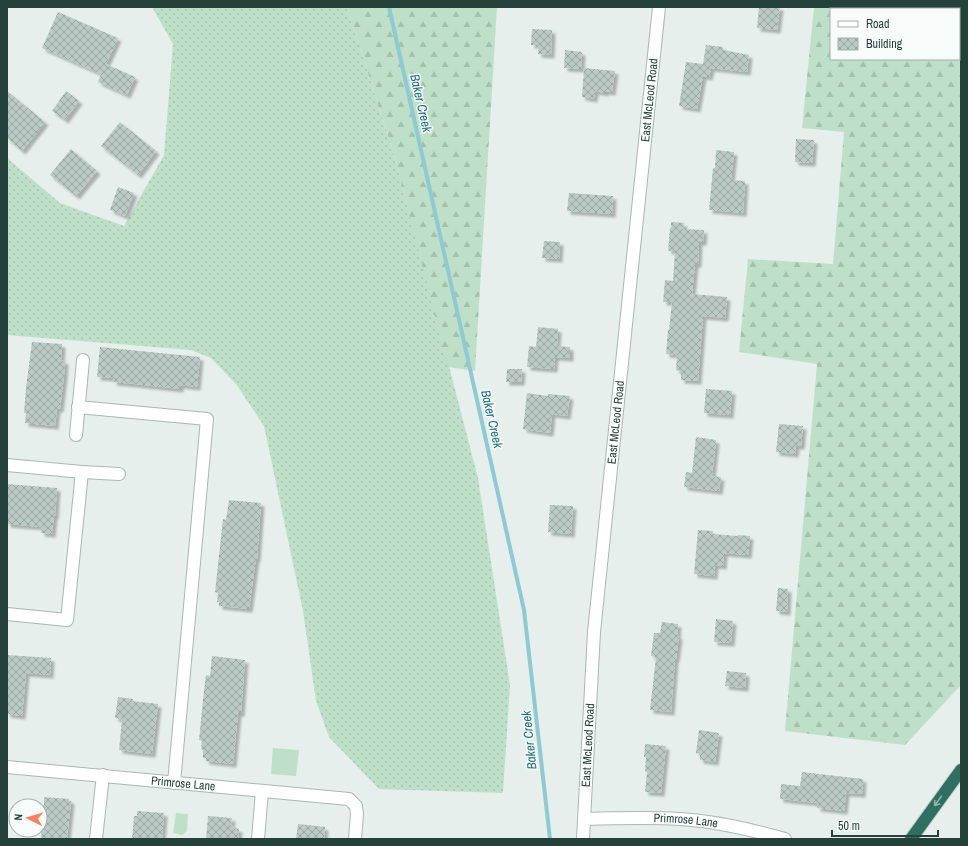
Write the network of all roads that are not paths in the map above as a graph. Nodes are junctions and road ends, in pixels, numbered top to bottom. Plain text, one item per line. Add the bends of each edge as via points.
1 (659, 7) edge
2 (83, 360) dead end
3 (78, 406) junction
4 (76, 435) dead end
5 (7, 464) edge
6 (82, 472) junction
7 (119, 474) dead end
8 (7, 614) edge
9 (7, 767) edge
10 (961, 770) edge
11 (103, 775) junction
12 (174, 783) junction
13 (262, 791) junction
14 (585, 819) junction
15 (96, 839) edge
16 (258, 839) edge
17 (355, 839) edge
18 (583, 839) edge
19 (784, 839) edge
20 (911, 839) edge

1 - 14 street, East McLeod Road via 594,632
2 - 3 street
3 - 4 street
3 - 12 street via 207,419
5 - 6 street
6 - 7 street
6 - 8 street via 67,620
9 - 11 street, Primrose Lane
10 -> 20 highway
11 - 12 street, Primrose Lane
11 - 15 street
12 - 13 street, Primrose Lane
13 - 16 street
13 - 17 street, Primrose Lane via 349,799 356,806
14 - 18 street, East McLeod Road
14 - 19 street, Primrose Lane via 681,819

